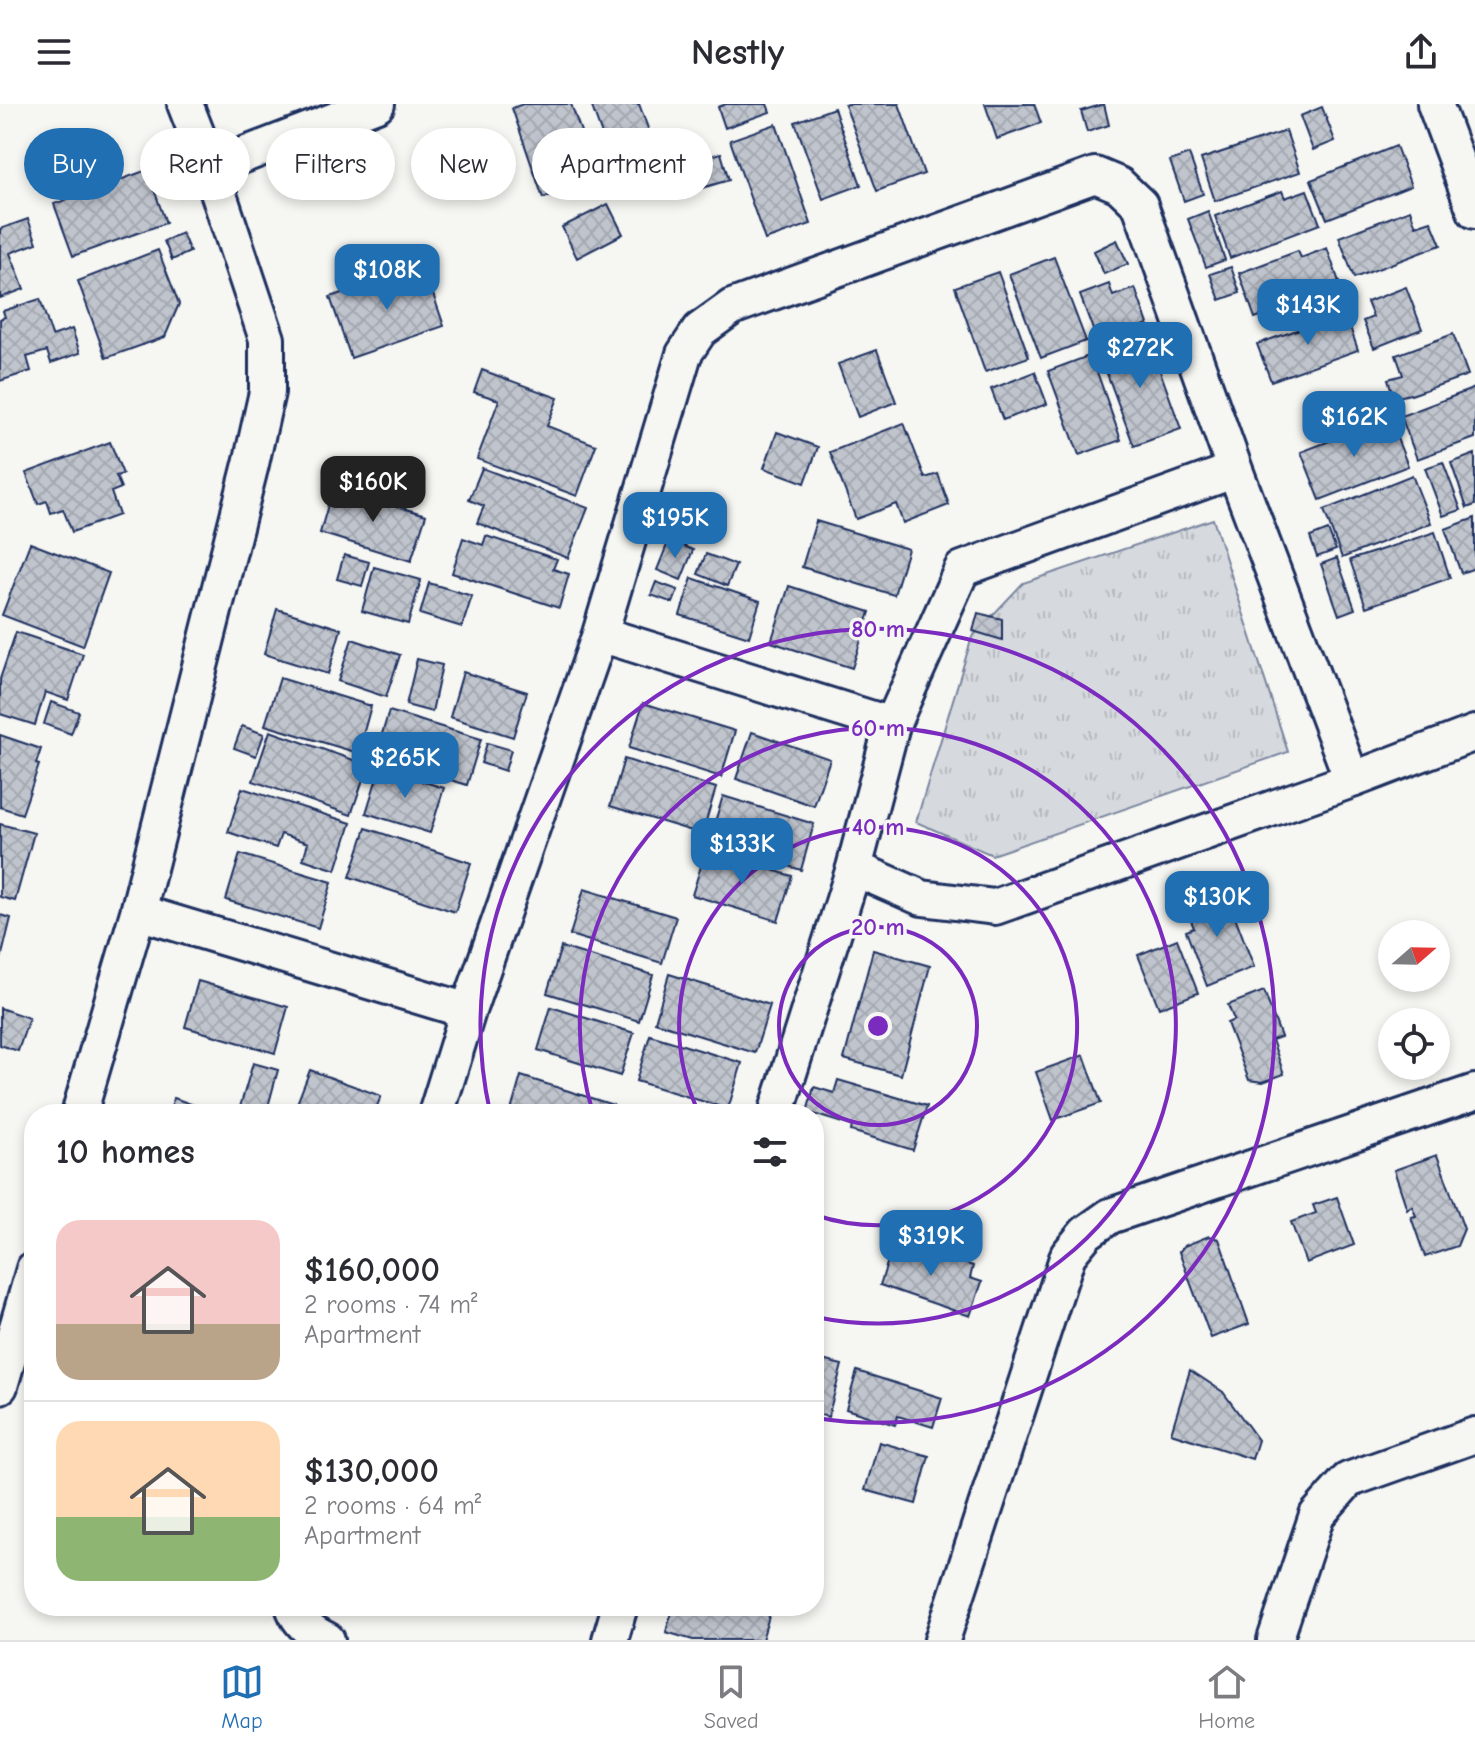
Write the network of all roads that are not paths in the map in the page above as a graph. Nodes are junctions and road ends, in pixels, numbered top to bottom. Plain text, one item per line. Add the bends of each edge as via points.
1 (185, 104) edge
2 (377, 104) edge
3 (1435, 104) edge
4 (194, 128) edge
5 (250, 153) edge
6 (221, 200) edge
7 (1475, 211) edge
8 (1235, 470) junction
9 (600, 634) junction
10 (892, 725) junction
11 (1475, 733) edge
12 (1352, 780) junction
13 (854, 868) junction
14 (138, 912) junction
15 (468, 1011) junction
16 (1475, 1092) edge
17 (82, 1104) edge
18 (439, 1104) edge
19 (779, 1104) edge
20 (24, 1303) edge
21 (0, 1386) edge
22 (1475, 1435) edge
23 (298, 1616) edge
24 (617, 1616) edge
25 (327, 1640) edge
26 (610, 1640) edge
27 (942, 1640) edge
28 (1275, 1640) edge

1 - 4 street
2 - 5 street
3 - 7 street
6 - 14 street via 267,339 267,392
8 - 9 street via 1140,205 1119,185 1095,175 732,307 700,330 684,354
8 - 10 street via 962,569
8 - 12 street
9 - 10 street
9 - 15 street
10 - 13 street
11 - 12 street
12 - 13 street via 995,907 922,898
13 - 19 street
14 - 15 street
14 - 17 street
15 - 18 street
16 - 27 street via 1110,1216 1086,1233 1068,1255
20 - 21 street
22 - 28 street via 1348,1480 1317,1515
23 - 25 street via 312,1634
24 - 26 street

